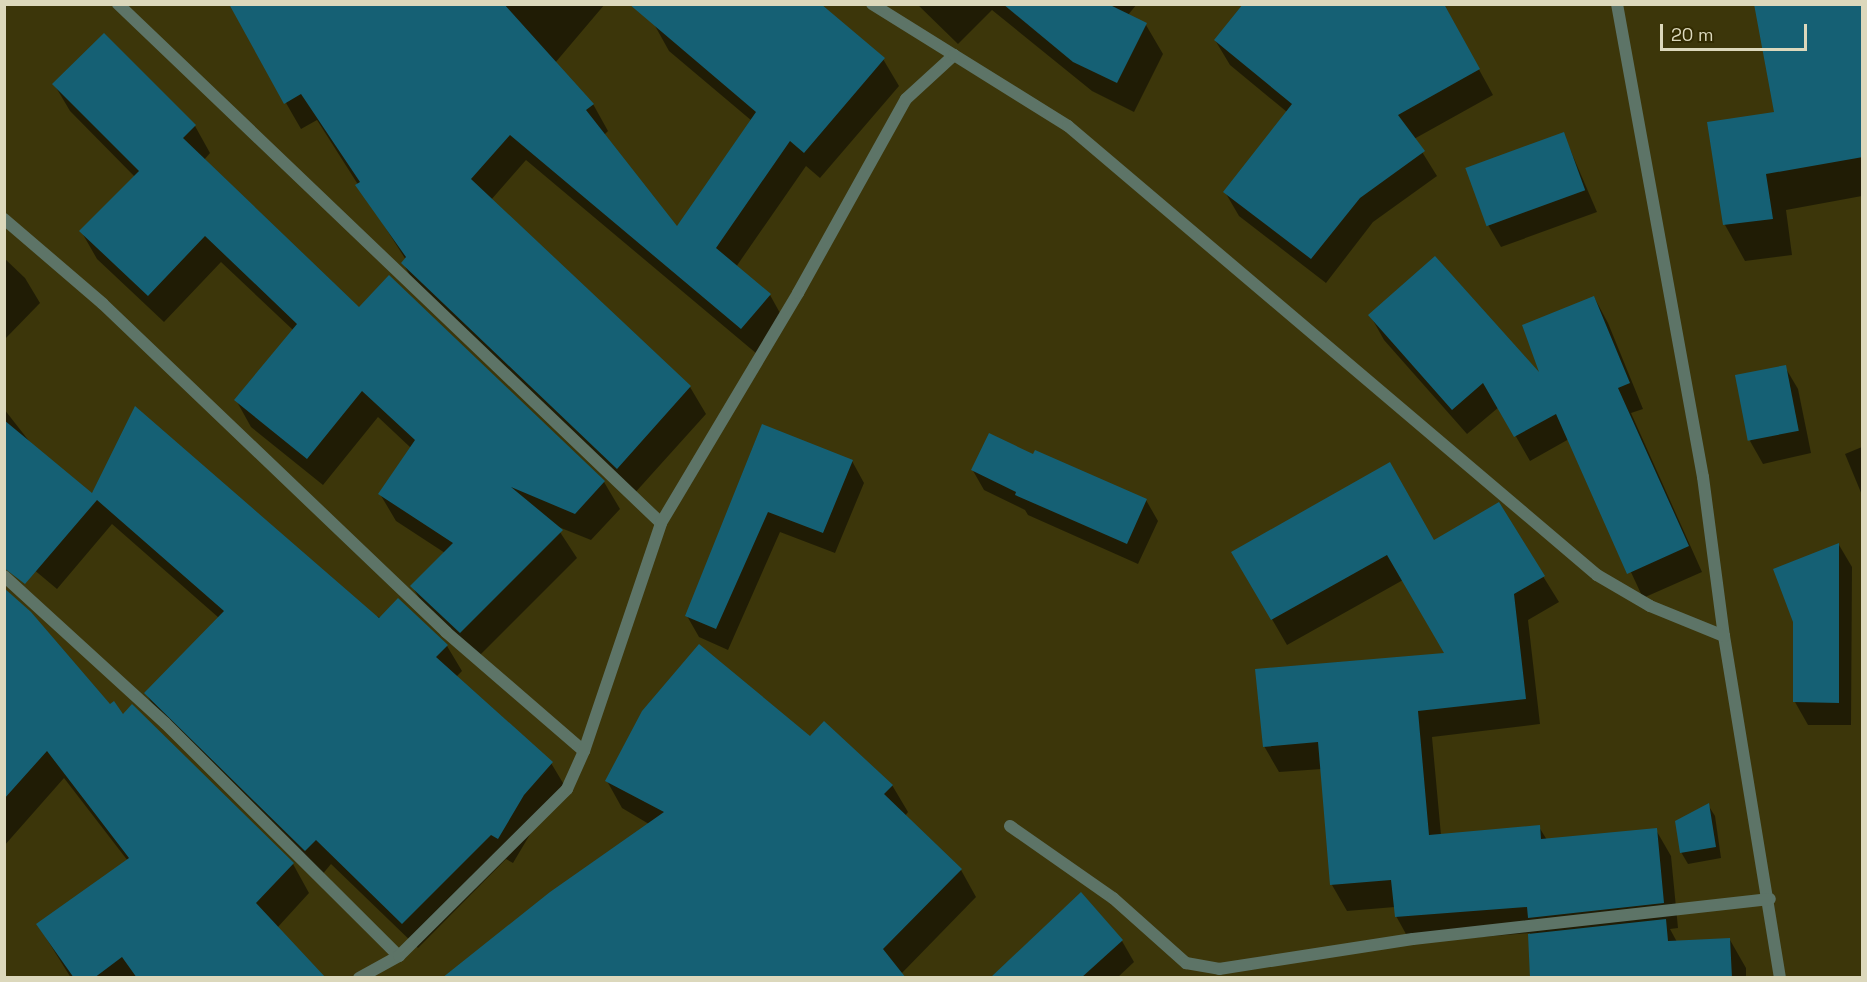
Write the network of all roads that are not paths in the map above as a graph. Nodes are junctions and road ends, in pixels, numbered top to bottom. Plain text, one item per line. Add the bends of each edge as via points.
1 (118, 4) edge
2 (872, 4) edge
3 (1617, 4) edge
4 (954, 55) junction
5 (4, 219) edge
6 (661, 523) junction
7 (4, 576) edge
8 (1724, 636) junction
9 (584, 751) junction
10 (1010, 826) dead end
11 (1770, 898) junction
12 (399, 956) junction
13 (359, 978) edge
14 (1780, 978) edge

1 - 6 street
2 - 4 street
3 - 8 street via 1703,477
4 - 6 street via 906,99 798,293
4 - 8 street via 1068,126 1597,575 1650,606
5 - 9 street via 104,304 446,632
6 - 9 street
7 - 12 street via 165,723
8 - 11 street
9 - 12 street via 567,789
10 - 11 street via 1113,898 1186,963 1219,969 1413,939
11 - 14 street
12 - 13 street

